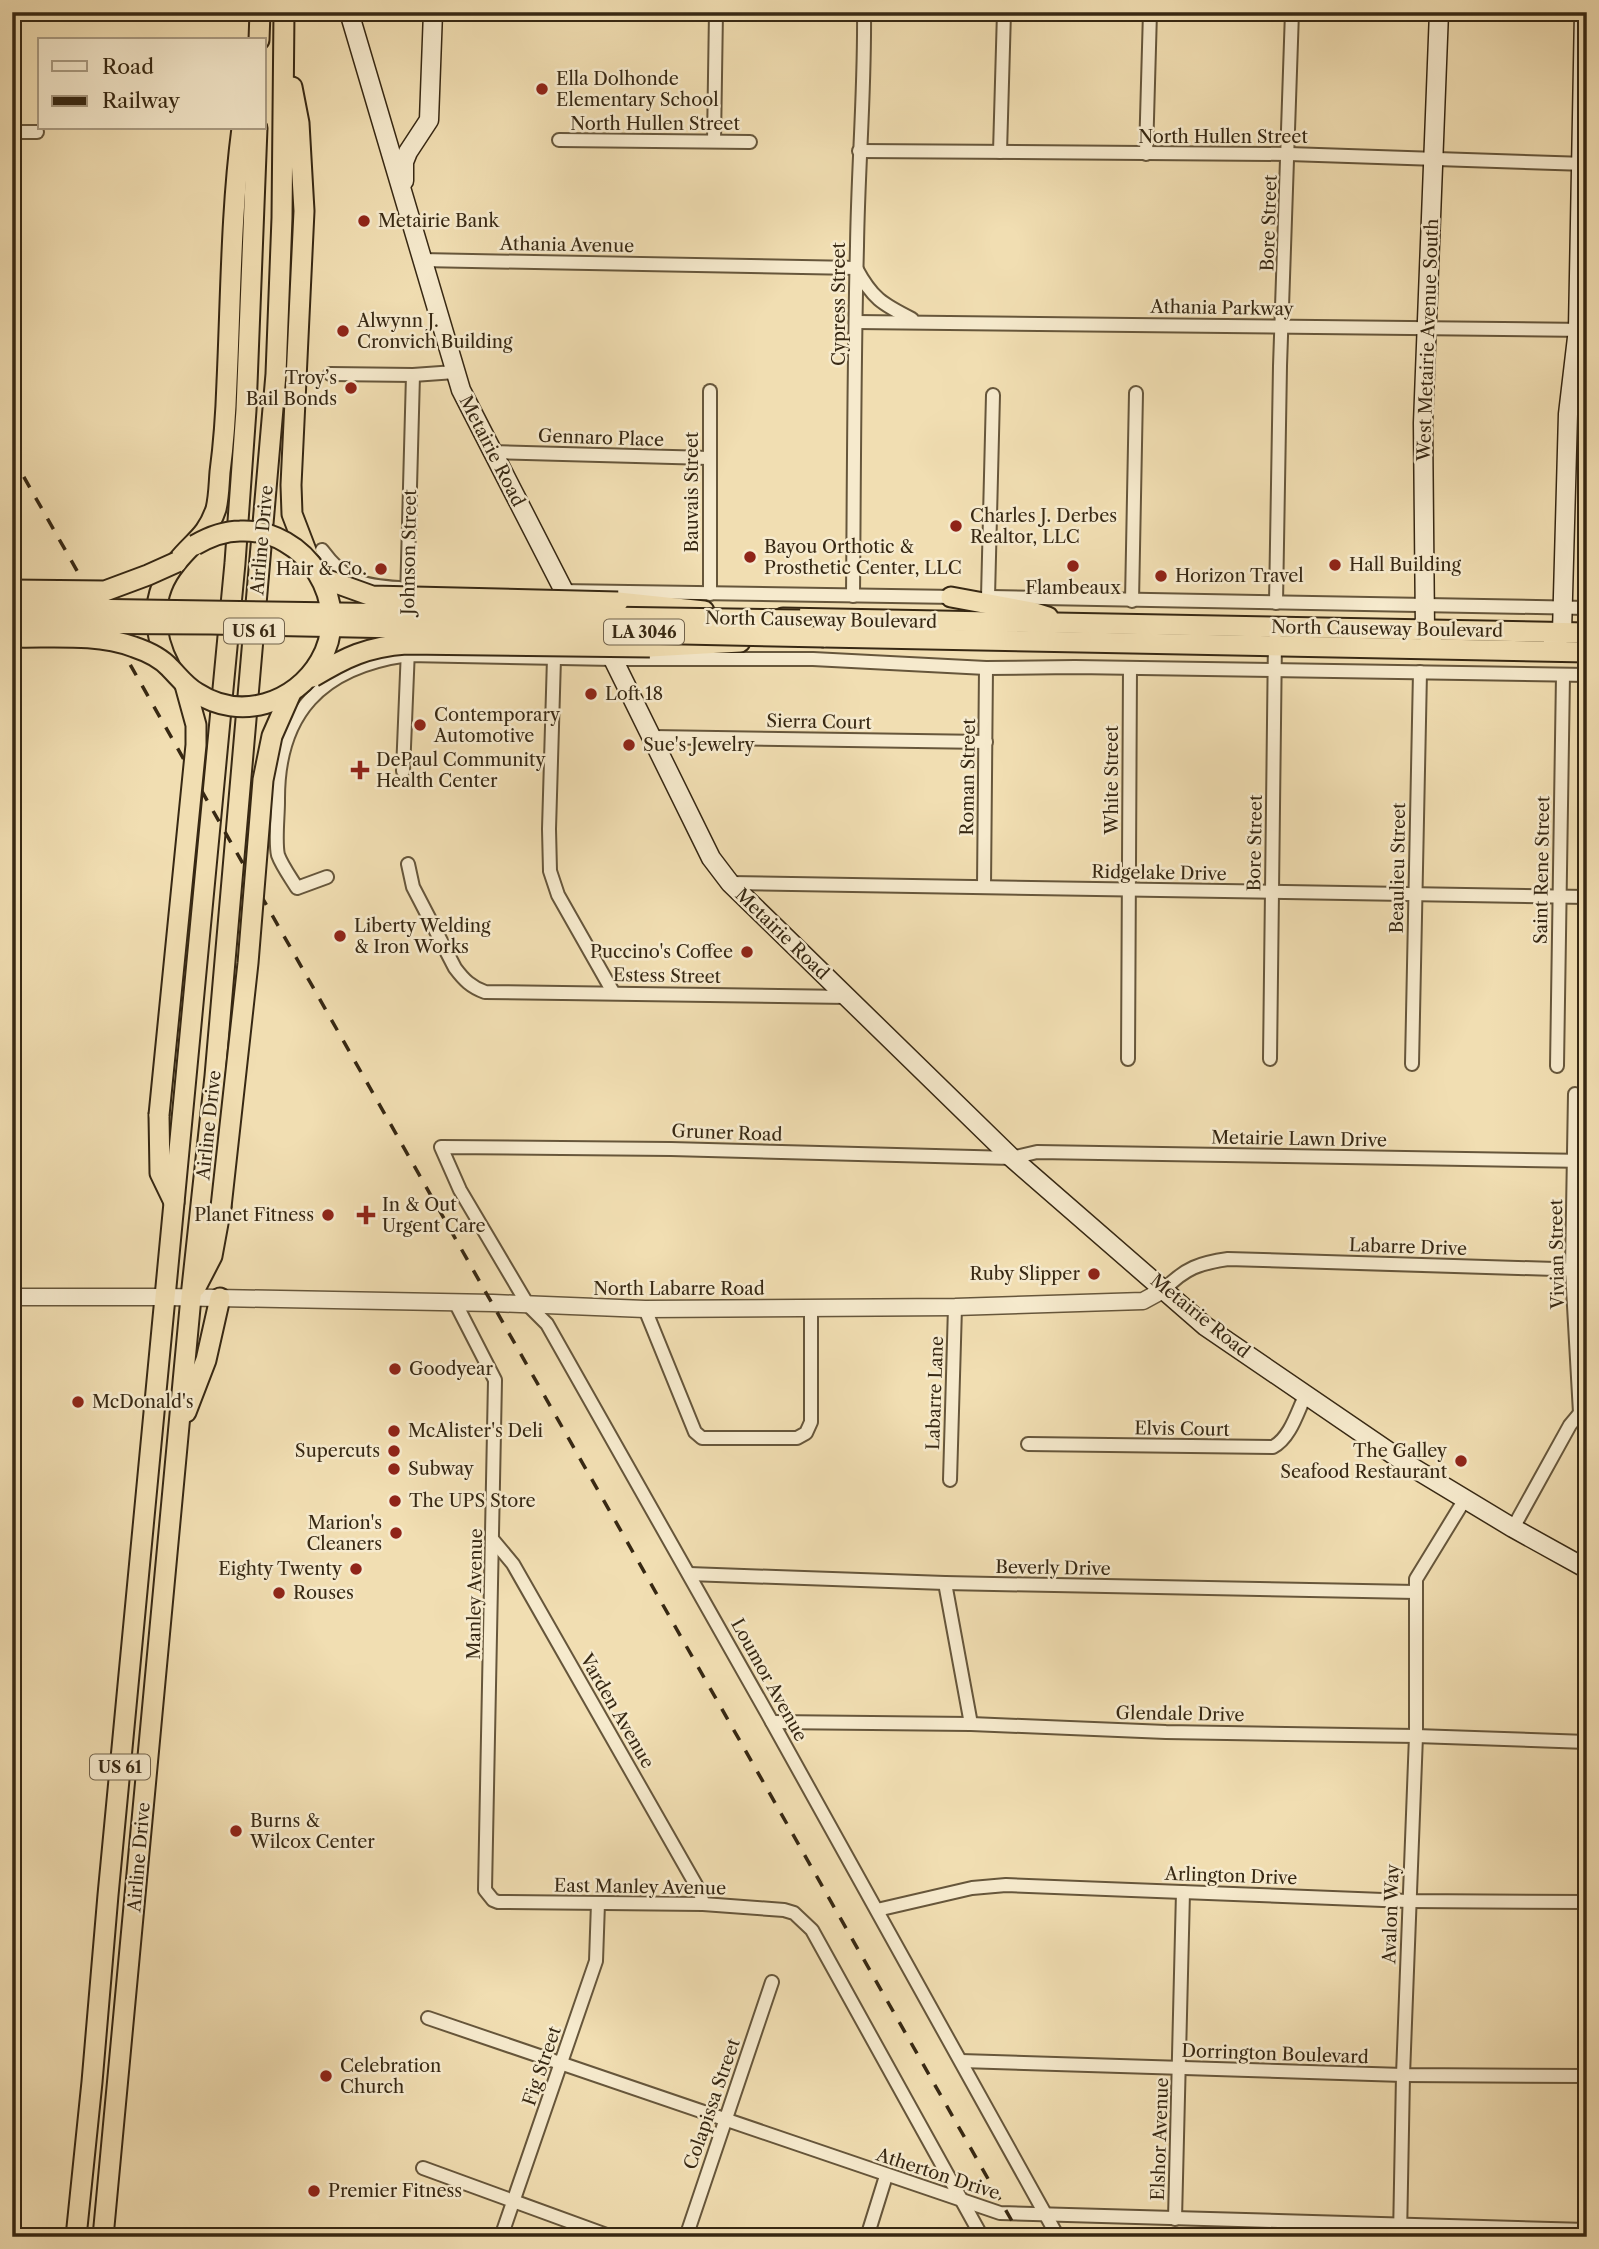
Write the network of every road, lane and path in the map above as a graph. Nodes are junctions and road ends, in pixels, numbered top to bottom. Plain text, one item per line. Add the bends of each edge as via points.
1 (260, 12) edge
2 (284, 12) edge
3 (349, 12) edge
4 (433, 12) edge
5 (716, 12) edge
6 (864, 12) edge
7 (1004, 12) edge
8 (1150, 12) edge
9 (1292, 12) edge
10 (1439, 12) edge
11 (1584, 12) edge
12 (259, 38) edge
13 (285, 47) junction
14 (242, 130) edge
15 (257, 130) edge
16 (12, 132) edge
17 (37, 132) dead end
18 (383, 132) junction
19 (415, 140) junction
20 (559, 140) dead end
21 (714, 141) junction
22 (750, 142) dead end
23 (859, 151) junction
24 (1000, 152) junction
25 (1146, 154) junction
26 (1289, 154) junction
27 (1435, 158) junction
28 (1584, 164) edge
29 (405, 206) junction
30 (421, 260) junction
31 (856, 268) junction
32 (915, 321) junction
33 (856, 322) junction
34 (1283, 326) junction
35 (1427, 329) junction
36 (1582, 329) edge
37 (455, 372) junction
38 (330, 374) dead end
39 (413, 375) junction
40 (710, 390) dead end
41 (1136, 393) dead end
42 (993, 395) dead end
43 (492, 452) junction
44 (709, 458) junction
45 (195, 545) junction
46 (316, 555) junction
47 (177, 562) junction
48 (322, 578) junction
49 (407, 588) junction
50 (12, 590) edge
51 (564, 591) junction
52 (710, 594) junction
53 (853, 596) junction
54 (951, 597) junction
55 (988, 597) junction
56 (1132, 601) junction
57 (1276, 603) junction
58 (1424, 604) junction
59 (1563, 608) junction
60 (1587, 608) edge
61 (13, 623) edge
62 (1068, 624) junction
63 (800, 628) junction
64 (825, 628) junction
65 (1425, 630) junction
66 (1562, 632) junction
67 (1587, 632) edge
68 (1275, 636) junction
69 (1454, 649) junction
70 (1512, 650) junction
71 (1587, 652) edge
72 (408, 655) junction
73 (554, 658) junction
74 (613, 659) junction
75 (170, 667) junction
76 (986, 667) junction
77 (1130, 668) junction
78 (1275, 670) junction
79 (1420, 672) junction
80 (1563, 675) junction
81 (1587, 675) edge
82 (185, 685) junction
83 (297, 688) junction
84 (653, 737) junction
85 (986, 742) junction
86 (402, 771) dead end
87 (408, 864) dead end
88 (327, 877) dead end
89 (730, 883) junction
90 (984, 886) junction
91 (1129, 891) junction
92 (1272, 893) junction
93 (1416, 895) junction
94 (1559, 897) junction
95 (1587, 897) edge
96 (613, 992) junction
97 (848, 997) junction
98 (1128, 1059) dead end
99 (1269, 1059) dead end
100 (1412, 1064) dead end
101 (1557, 1066) dead end
102 (1575, 1094) dead end
103 (442, 1147) joint
104 (1012, 1158) junction
105 (1580, 1161) edge
106 (174, 1202) junction
107 (1573, 1270) junction
108 (1587, 1270) edge
109 (1165, 1289) junction
110 (12, 1297) edge
111 (166, 1297) junction
112 (191, 1297) junction
113 (220, 1298) junction
114 (456, 1304) junction
115 (527, 1305) junction
116 (955, 1307) junction
117 (645, 1309) junction
118 (811, 1309) junction
119 (1305, 1396) junction
120 (1583, 1412) edge
121 (179, 1425) junction
122 (1028, 1444) dead end
123 (950, 1480) dead end
124 (1465, 1499) junction
125 (1513, 1528) junction
126 (494, 1540) junction
127 (140, 1558) junction
128 (1587, 1569) edge
129 (689, 1574) junction
130 (945, 1583) junction
131 (1416, 1592) junction
132 (159, 1638) junction
133 (772, 1722) junction
134 (971, 1724) junction
135 (1416, 1736) junction
136 (1587, 1742) edge
137 (1183, 1892) junction
138 (488, 1894) joint
139 (1408, 1901) junction
140 (598, 1902) junction
141 (1587, 1902) edge
142 (703, 1904) junction
143 (877, 1910) junction
144 (772, 1982) dead end
145 (99, 2005) junction
146 (125, 2008) junction
147 (428, 2018) dead end
148 (961, 2061) junction
149 (562, 2063) junction
150 (1179, 2068) junction
151 (1403, 2075) junction
152 (1587, 2076) edge
153 (726, 2119) junction
154 (423, 2168) dead end
155 (886, 2176) junction
156 (960, 2198) junction
157 (514, 2203) junction
158 (1046, 2216) junction
159 (1175, 2218) junction
160 (1587, 2230) edge
161 (1400, 2232) edge
162 (76, 2237) edge
163 (103, 2237) edge
164 (501, 2237) edge
165 (612, 2237) edge
166 (686, 2237) edge
167 (867, 2237) edge
168 (982, 2237) edge
169 (1058, 2237) edge

1 - 12 highway
2 - 13 highway, Airline Drive / US 61
3 - 18 main road, Metairie Road
4 - 19 main road via 431,110
5 - 21 street
6 - 23 street, Cypress Street
7 - 24 street
8 - 25 street
9 - 26 street, Bore Street
10 - 27 main road, West Metairie Avenue South
11 - 28 main road
13 - 46 highway via 303,166 290,485 292,513
13 - 112 highway, Airline Drive / US 61 via 276,374 215,1076
14 - 45 highway via 225,430 216,506
15 - 106 highway, Airline Drive / US 61 via 241,492
16 - 17 street
18 - 19 main road via 401,142
18 - 29 main road, Metairie Road
19 - 29 main road via 404,162
20 - 21 street, North Hullen Street
21 - 22 street, North Hullen Street
23 - 24 street, North Hullen Street
23 - 31 street, Cypress Street
24 - 25 street, North Hullen Street
25 - 26 street, North Hullen Street
26 - 27 street, North Hullen Street
26 - 34 street, Bore Street
27 - 28 street, North Hullen Street
27 - 35 main road, West Metairie Avenue South
28 - 36 main road
29 - 30 main road, Metairie Road
30 - 31 street, Athania Avenue
30 - 37 main road, Metairie Road
31 - 32 street via 867,289 885,306
31 - 33 street, Cypress Street
32 - 33 street, Athania Parkway
32 - 34 street, Athania Parkway
33 - 53 street, Cypress Street
34 - 35 street, Athania Parkway
34 - 57 street, Bore Street
35 - 36 street, Athania Parkway
35 - 58 main road, West Metairie Avenue South
36 - 59 main road via 1568,414
37 - 39 street
37 - 43 main road, Metairie Road
38 - 39 street
39 - 49 street, Johnson Street
40 - 44 street, Bauvais Street
41 - 56 street
42 - 55 street
43 - 44 street, Gennaro Place
43 - 51 main road, Metairie Road
44 - 52 street, Bauvais Street
45 - 46 highway, bridge via 224,533 256,531
45 - 47 highway
46 - 48 highway, bridge
46 - 49 street, North Causeway Boulevard via 360,582
47 - 50 highway, bridge via 105,591
47 - 75 highway, bridge via 166,577 156,613 161,650
48 - 63 highway, bridge via 372,596 618,602
48 - 83 highway, bridge via 331,626 323,657
49 - 51 street, North Causeway Boulevard
49 - 72 street, Johnson Street
51 - 52 street, North Causeway Boulevard
51 - 74 main road, Metairie Road
52 - 53 street, North Causeway Boulevard
53 - 54 street, North Causeway Boulevard
54 - 55 street, North Causeway Boulevard
54 - 62 highway via 1032,612
55 - 56 street, North Causeway Boulevard
56 - 57 street, North Causeway Boulevard
57 - 58 street, North Causeway Boulevard
58 - 59 street, North Causeway Boulevard
58 - 65 main road, West Metairie Avenue South
59 - 60 street, North Causeway Boulevard
59 - 66 main road
61 - 63 highway, North Causeway Boulevard / LA 3046, bridge via 583,631
61 - 75 highway, bridge via 115,642 146,652
62 - 64 highway, North Causeway Boulevard
62 - 68 highway, North Causeway Boulevard
63 - 64 highway, North Causeway Boulevard
63 - 83 highway, bridge via 704,645 383,646 343,659
64 - 68 highway, North Causeway Boulevard
65 - 66 highway, North Causeway Boulevard
65 - 68 highway, North Causeway Boulevard
65 - 69 main road via 1437,646
66 - 67 highway, North Causeway Boulevard
66 - 70 main road via 1544,645
68 - 69 highway, North Causeway Boulevard
68 - 78 street, Bore Street
69 - 70 highway, North Causeway Boulevard
70 - 71 highway, North Causeway Boulevard
72 - 73 street
72 - 86 street, Johnson Street
72 - 88 street via 357,666 322,686 290,728 277,783 278,855 297,888
73 - 74 street
73 - 96 street via 550,871 558,895
74 - 76 street via 813,659
74 - 84 main road, Metairie Road
75 - 82 highway, bridge
76 - 77 street
76 - 85 street, Roman Street
77 - 78 street
77 - 91 street, White Street
78 - 79 street
78 - 92 street, Bore Street
79 - 80 street
79 - 93 street, Beaulieu Street
80 - 81 street
80 - 94 street, Saint Rene Street
82 - 83 highway, bridge via 206,699 243,707 268,704
82 - 106 highway, bridge via 196,725 196,745 159,1115 160,1173
83 - 112 highway, bridge via 272,736 262,780 222,1207 212,1256
84 - 85 street, Sierra Court
84 - 89 main road, Metairie Road via 711,858
85 - 90 street, Roman Street
87 - 96 street, Estess Street via 412,887 455,968 474,988 485,992
89 - 90 street, Ridgelake Drive
89 - 97 main road, Metairie Road
90 - 91 street, Ridgelake Drive
91 - 92 street, Ridgelake Drive
91 - 98 street, White Street
92 - 93 street, Ridgelake Drive
92 - 99 street, Bore Street
93 - 94 street, Ridgelake Drive
93 - 100 street, Beaulieu Street
94 - 95 street, Ridgelake Drive
94 - 101 street, Saint Rene Street
96 - 97 street, Estess Street
97 - 104 main road, Metairie Road
102 - 105 street, Vivian Street
103 - 104 street, Gruner Road
103 - 115 street, Loumor Avenue via 460,1190
104 - 105 street, Metairie Lawn Drive via 1037,1152
104 - 109 main road, Metairie Road
105 - 107 street, Vivian Street
106 - 111 highway, Airline Drive / US 61
107 - 108 street, Labarre Drive
107 - 109 street, Labarre Drive via 1228,1259 1200,1263
107 - 120 street, Vivian Street
109 - 116 street, North Labarre Road via 1143,1301
109 - 119 main road, Metairie Road via 1205,1326
110 - 111 street, North Labarre Road
111 - 112 street, North Labarre Road
111 - 127 highway, Airline Drive / US 61
112 - 113 street, North Labarre Road
112 - 121 highway, Airline Drive / US 61
113 - 114 street, North Labarre Road
113 - 121 highway via 206,1360
114 - 115 street, North Labarre Road
114 - 126 street, Manley Avenue via 495,1380
115 - 117 street, North Labarre Road
115 - 129 street, Loumor Avenue via 547,1324
116 - 118 street, North Labarre Road
116 - 123 street, Labarre Lane
117 - 118 street, North Labarre Road
117 - 118 street via 695,1432 702,1438 797,1437 806,1433 811,1422
119 - 122 street, Elvis Court via 1279,1444 1265,1449
119 - 124 main road, Metairie Road
120 - 125 street via 1570,1425
121 - 132 highway, Airline Drive / US 61
124 - 125 main road, Metairie Road
124 - 131 street, Avalon Way via 1419,1572
125 - 128 main road, Metairie Road
126 - 138 street, Manley Avenue
126 - 142 street, Varden Avenue via 513,1564
127 - 132 highway via 142,1624 148,1636
127 - 145 highway, Airline Drive / US 61
129 - 130 street, Beverly Drive
129 - 133 street, Loumor Avenue
130 - 131 street, Beverly Drive
130 - 134 street
131 - 135 street, Avalon Way
132 - 146 highway, Airline Drive / US 61
133 - 134 street, Glendale Drive
133 - 143 street, Loumor Avenue
134 - 135 street, Glendale Drive
135 - 136 street, Glendale Drive
135 - 139 street, Avalon Way
137 - 139 street, Arlington Drive
137 - 143 street, Arlington Drive via 990,1885
137 - 150 street, Elshor Avenue
138 - 140 street, East Manley Avenue via 498,1902
139 - 141 street, Arlington Drive
139 - 151 street, Avalon Way
140 - 142 street, East Manley Avenue
140 - 149 street, Fig Street via 596,1961
142 - 156 street, East Manley Avenue via 794,1913 812,1930
143 - 148 street, Loumor Avenue
144 - 153 street, Colapissa Street
145 - 146 highway
145 - 162 highway, Airline Drive / US 61
146 - 163 highway, Airline Drive / US 61
147 - 149 street, Atherton Drive
148 - 150 street, Dorrington Boulevard
148 - 158 street, Loumor Avenue
149 - 153 street, Atherton Drive
149 - 157 street, Fig Street
150 - 151 street, Dorrington Boulevard
150 - 159 street, Elshor Avenue
151 - 152 street, Dorrington Boulevard
151 - 161 street, Avalon Way
153 - 155 street, Atherton Drive
153 - 166 street, Colapissa Street
154 - 157 street
155 - 156 street, Atherton Drive
155 - 167 street
156 - 158 street, Atherton Drive via 1000,2213
156 - 168 street
157 - 164 street, Fig Street
157 - 165 street
158 - 159 street, Atherton Drive
158 - 169 street, Loumor Avenue
159 - 161 street, Atherton Drive
160 - 161 street, Atherton Drive

